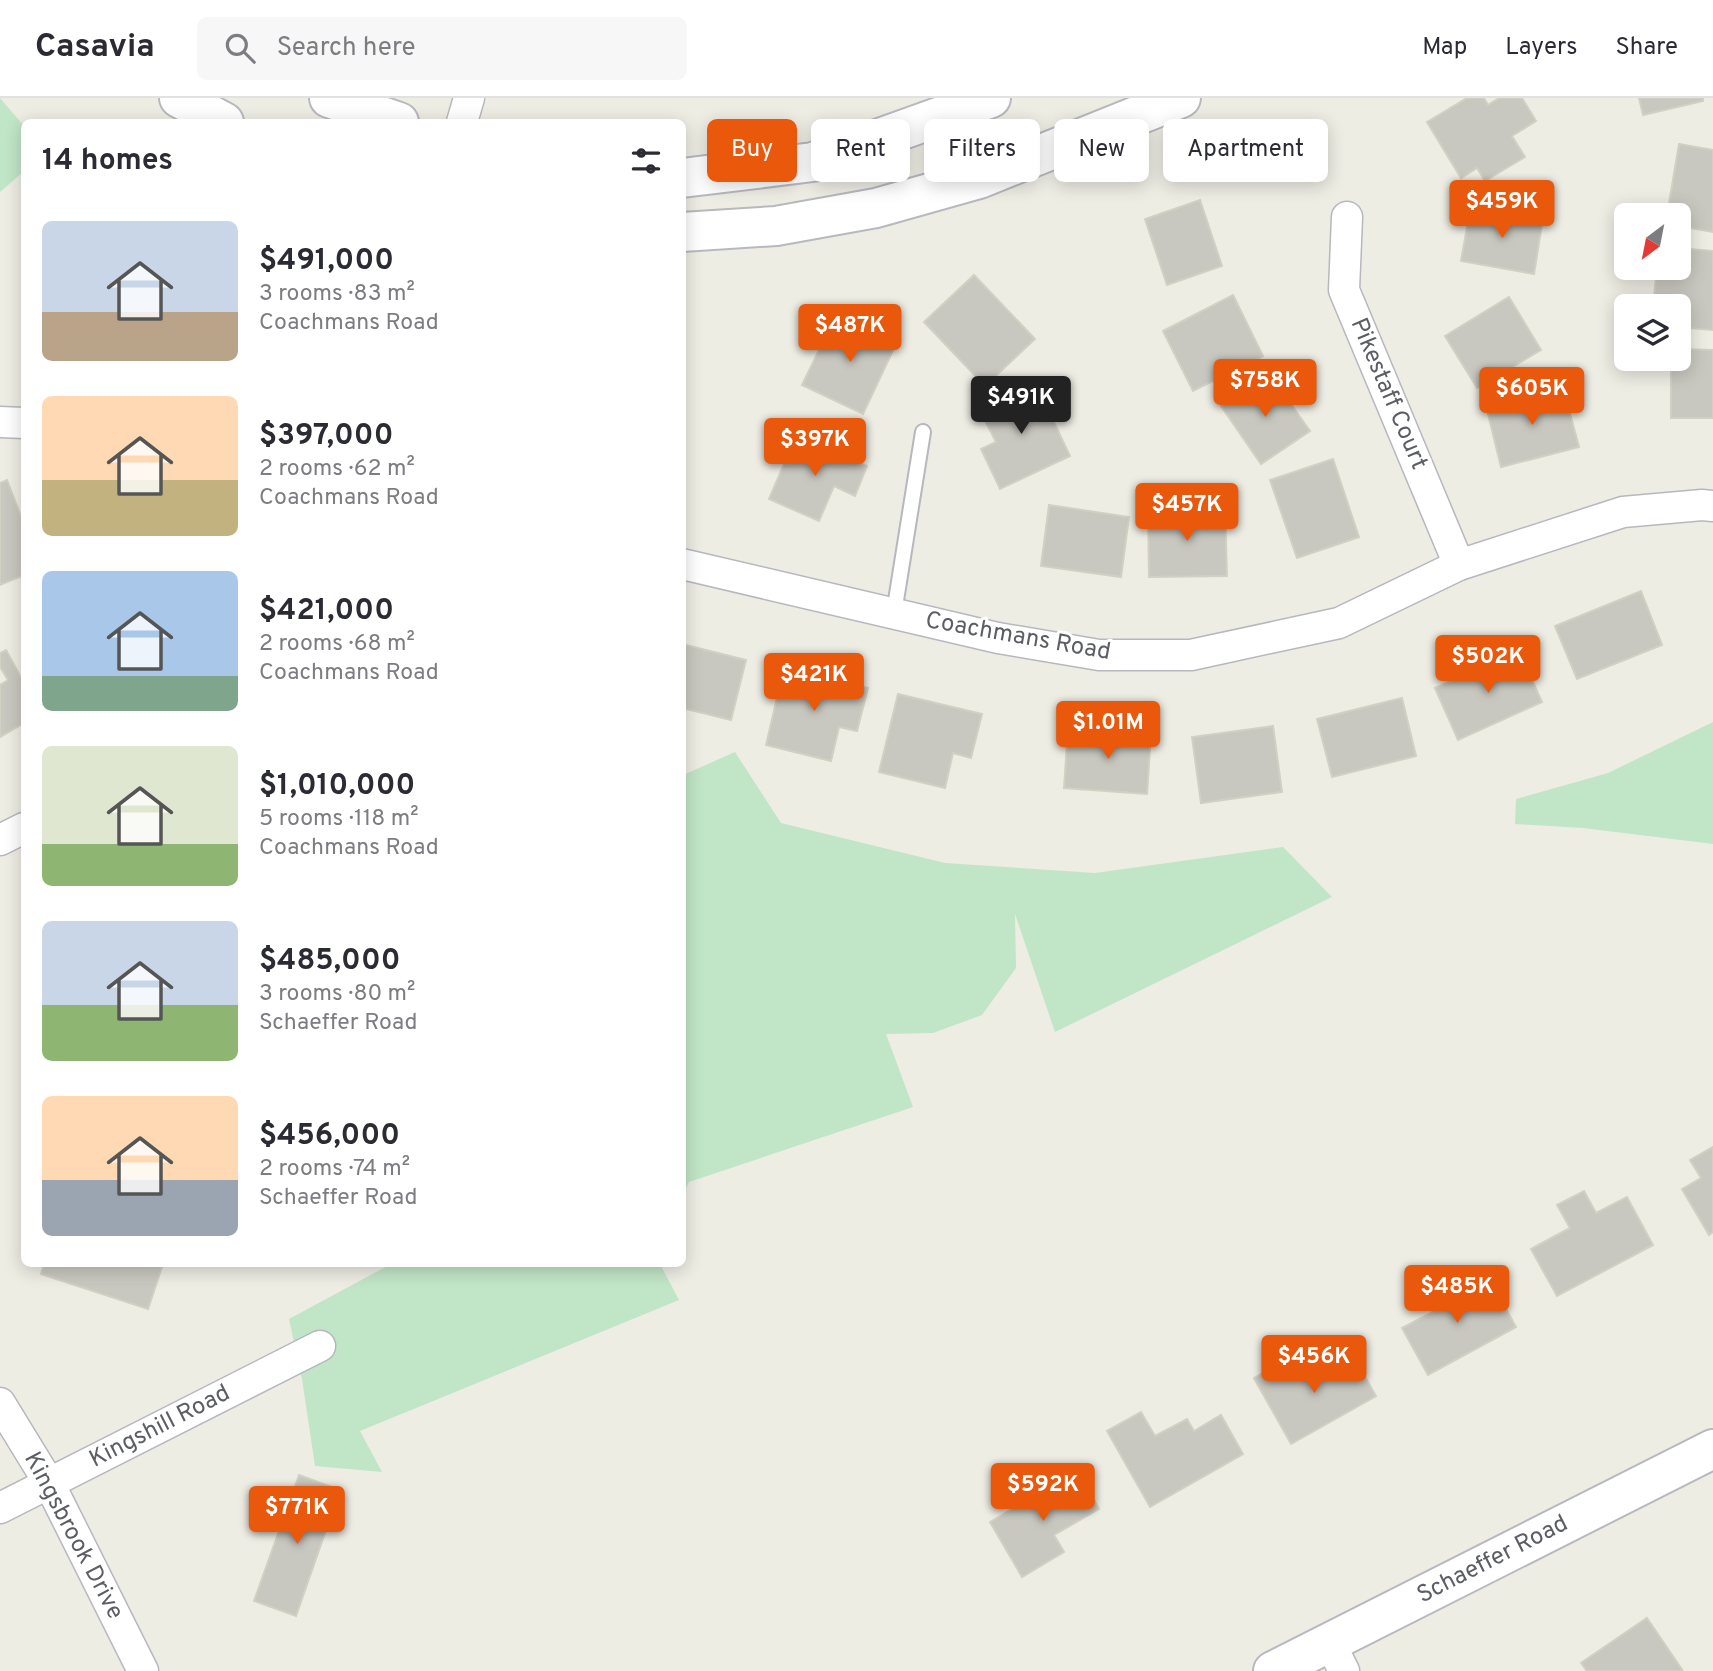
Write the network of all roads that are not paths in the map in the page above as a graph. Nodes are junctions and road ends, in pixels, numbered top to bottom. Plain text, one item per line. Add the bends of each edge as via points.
1 (179, 98) edge
2 (329, 98) edge
3 (469, 98) edge
4 (991, 98) edge
5 (1181, 98) edge
6 (218, 119) edge
7 (390, 119) edge
8 (463, 119) edge
9 (686, 178) edge
10 (1347, 218) dead end
11 (686, 232) edge
12 (0, 422) edge
13 (21, 423) edge
14 (923, 432) dead end
15 (1713, 506) edge
16 (686, 565) edge
17 (1459, 565) junction
18 (894, 614) junction
19 (21, 830) edge
20 (0, 841) edge
21 (320, 1346) dead end
22 (0, 1403) edge
23 (1713, 1449) edge
24 (49, 1483) junction
25 (0, 1508) edge
26 (1337, 1657) edge
27 (144, 1671) edge
28 (1273, 1671) edge

1 - 6 main road
2 - 7 main road
3 - 8 street
4 - 9 main road via 813,162
5 - 11 main road via 979,179 876,208 776,226
10 - 17 street, Pikestaff Court via 1344,290
12 - 13 street
14 - 18 lane
15 - 17 street, Coachmans Road via 1623,512
16 - 18 street, Coachmans Road
17 - 18 street, Coachmans Road via 1339,623 1191,655 1099,655
19 - 20 street
21 - 24 street, Kingshill Road
22 - 24 street, Kingsbrook Drive
23 - 26 main road, Schaeffer Road
24 - 25 street, Kingshill Road
24 - 27 street, Kingsbrook Drive
26 - 28 main road, Schaeffer Road

